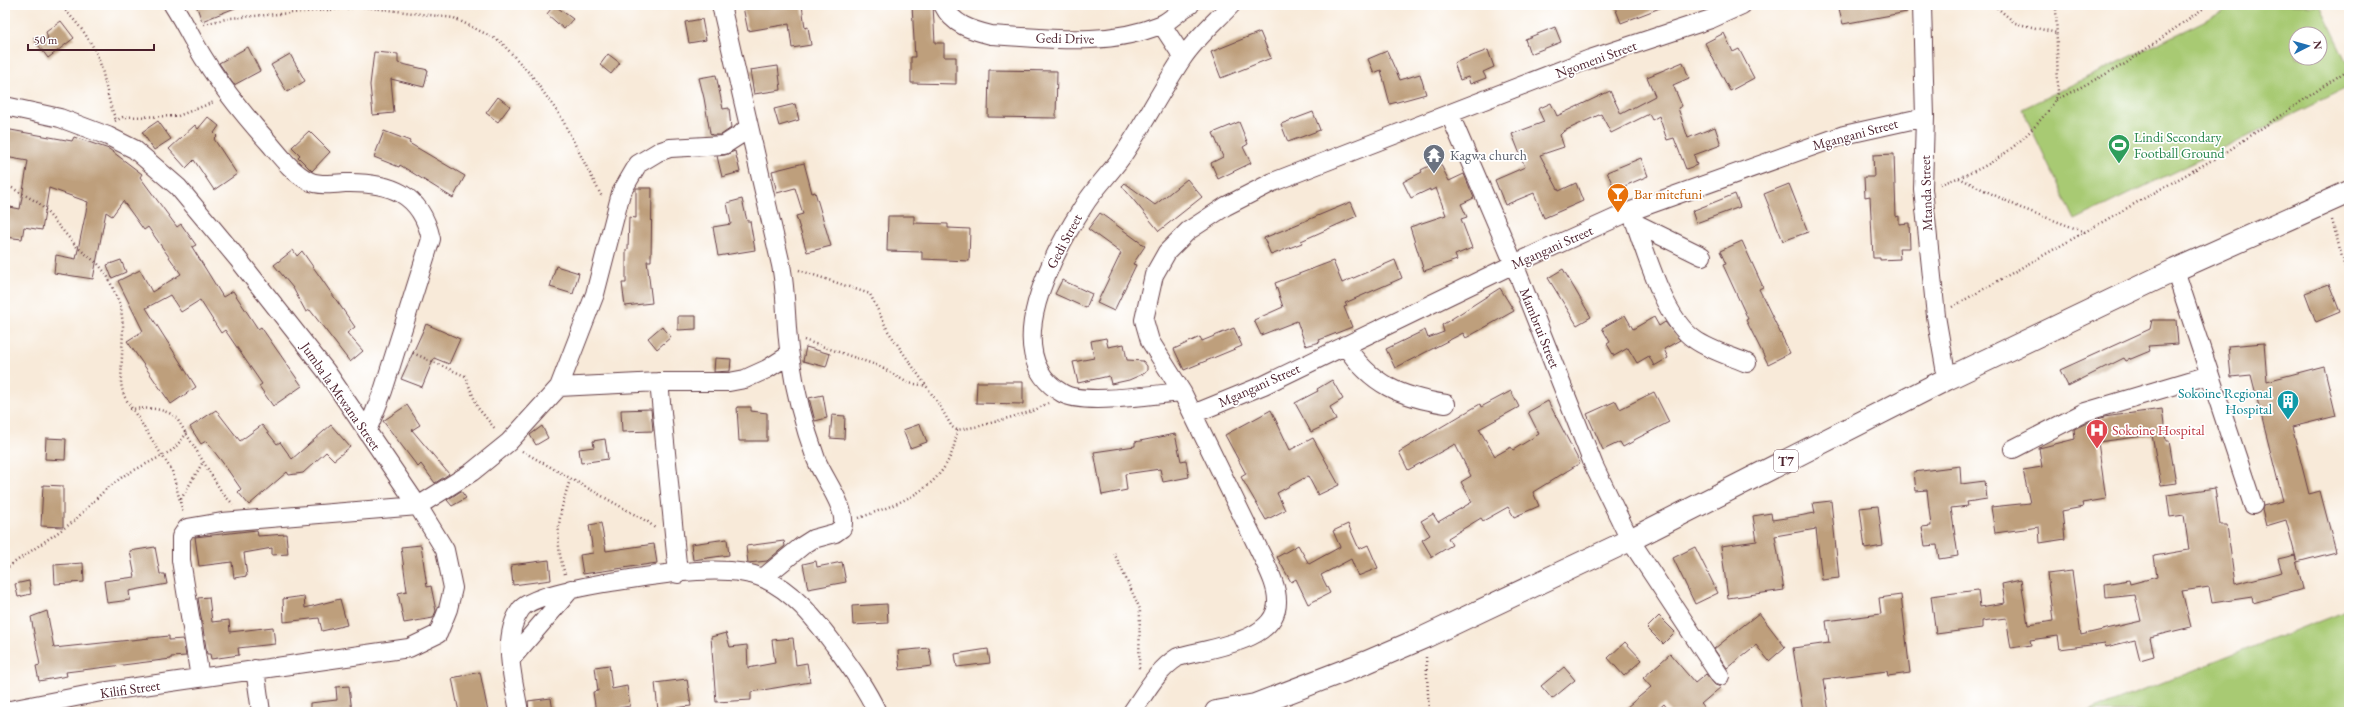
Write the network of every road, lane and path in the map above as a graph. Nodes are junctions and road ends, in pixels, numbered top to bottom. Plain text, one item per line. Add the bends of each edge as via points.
1 (60, 5) edge
2 (173, 5) edge
3 (721, 5) edge
4 (944, 5) edge
5 (1190, 5) edge
6 (1231, 5) edge
7 (1742, 5) edge
8 (1922, 5) edge
9 (1994, 5) edge
10 (2056, 5) edge
11 (2208, 5) edge
12 (1162, 25) junction
13 (187, 28) junction
14 (2057, 33) junction
15 (1183, 57) junction
16 (2349, 69) edge
17 (229, 96) junction
18 (2056, 101) junction
19 (5, 106) edge
20 (1450, 115) junction
21 (1925, 117) junction
22 (116, 120) junction
23 (749, 126) junction
24 (108, 136) junction
25 (1959, 178) junction
26 (5, 184) edge
27 (1923, 189) junction
28 (2349, 192) edge
29 (2327, 202) junction
30 (1633, 217) junction
31 (614, 219) junction
32 (2085, 232) junction
33 (1702, 256) dead end
34 (1514, 264) junction
35 (782, 265) junction
36 (2175, 270) junction
37 (2349, 283) edge
38 (1936, 316) junction
39 (788, 335) junction
40 (1345, 345) junction
41 (397, 347) junction
42 (790, 355) junction
43 (1747, 363) dead end
44 (2209, 376) junction
45 (1947, 379) junction
46 (659, 382) junction
47 (927, 386) junction
48 (559, 387) junction
49 (1182, 392) junction
50 (1062, 394) junction
51 (1446, 404) dead end
52 (130, 409) junction
53 (1192, 414) junction
54 (957, 430) junction
55 (367, 431) junction
56 (187, 433) junction
57 (509, 442) junction
58 (2013, 449) dead end
59 (164, 456) junction
60 (203, 462) junction
61 (571, 477) junction
62 (181, 500) junction
63 (235, 505) dead end
64 (2253, 505) dead end
65 (418, 506) junction
66 (844, 523) junction
67 (188, 528) junction
68 (1630, 540) junction
69 (675, 548) junction
70 (1114, 553) dead end
71 (5, 569) edge
72 (678, 574) junction
73 (763, 578) junction
74 (571, 589) junction
75 (1425, 637) junction
76 (511, 659) junction
77 (255, 669) junction
78 (1720, 676) dead end
79 (200, 678) junction
80 (1135, 708) edge
81 (1256, 709) edge
82 (5, 711) edge
83 (261, 712) edge
84 (519, 712) edge
85 (877, 712) edge
86 (1216, 712) edge
87 (1429, 712) edge

1 - 22 path via 73,18 97,55
2 - 13 street
3 - 23 street
4 - 12 street, Gedi Drive via 956,22 991,35 1102,39 1132,36
5 - 12 street, Gedi Drive
6 - 15 street, Gedi Street
7 - 20 street, Ngomeni Street via 1711,19 1590,59
8 - 21 street, Mtanda Street
9 - 14 path via 2015,23
10 - 14 path
11 - 18 path via 2125,64
12 - 15 street
13 - 17 street via 196,47
13 - 31 path via 230,18 364,7 454,18 500,41 532,76 561,117
14 - 18 path
15 - 50 street, Gedi Street via 1125,153 1084,206 1057,249 1041,286 1032,333 1035,364 1044,379
16 - 32 path via 2228,151
17 - 22 path via 178,116 134,116
17 - 41 street via 284,160 310,182 383,186 402,193 418,207 427,221 431,239
18 - 25 path via 2016,146 1988,165
19 - 24 street, Jumba la Mtwana Street via 48,115
20 - 34 street, Mambrui Street
20 - 49 street, Ngomeni Street via 1273,182 1226,206 1194,227 1167,252 1154,275 1144,320 1150,341
21 - 27 street, Mtanda Street
21 - 30 street, Mgangani Street via 1876,126 1829,140
22 - 24 path
23 - 31 street via 724,145 670,148 638,164 621,193
23 - 35 street
24 - 55 street, Jumba la Mtwana Street via 134,149 178,187 326,371
25 - 27 path
25 - 32 path via 2022,208
26 - 52 path via 39,203 77,247 107,275 121,307 121,384
27 - 38 street, Mtanda Street
28 - 29 highway, T7
29 - 36 highway, T7
29 - 37 path
30 - 33 street
30 - 34 street, Mgangani Street
30 - 43 street via 1659,287 1682,329 1695,340
31 - 48 street via 595,294
32 - 38 path
34 - 40 street, Mgangani Street
34 - 68 street, Mambrui Street via 1594,466
35 - 39 street
35 - 47 path via 870,294 888,331
36 - 44 street
36 - 45 highway, T7
38 - 45 street, Mtanda Street
39 - 42 street
39 - 47 path via 879,366 908,383
40 - 51 street via 1361,366 1400,394
40 - 53 street, Mgangani Street via 1264,385
41 - 55 street
41 - 57 path via 465,376 478,408 496,431
42 - 46 street via 745,379 714,383
42 - 66 street via 801,410 816,460 841,508
44 - 58 street via 2084,412
44 - 64 street
45 - 68 highway, T7
46 - 48 street
46 - 69 street
47 - 54 path via 952,427
48 - 57 street
49 - 50 street, Gedi Street via 1087,399
49 - 53 street, Ngomeni Street
50 - 54 path via 1033,411
52 - 56 path via 154,407 167,410 176,417
52 - 59 path
53 - 80 street, Ngomeni Street via 1264,560 1276,592 1277,609 1270,623 1253,635 1178,657 1170,662 1156,677
54 - 66 path via 952,457 934,481 885,509
55 - 65 street, Jumba la Mtwana Street
56 - 59 path via 181,443
56 - 60 path
57 - 61 path via 543,465
57 - 65 street via 472,472
59 - 62 path via 172,470
59 - 71 path via 125,475 73,522
60 - 62 path
60 - 63 path via 224,494
61 - 69 path via 648,522
61 - 74 path via 557,525 560,560
62 - 67 path
65 - 67 street via 222,522
65 - 77 street, Jumba la Mtwana Street via 445,550 453,588 438,634 409,648
66 - 73 street via 835,533 813,539 802,546
67 - 79 street via 181,537 180,560
68 - 75 highway, T7
68 - 78 street, Mambrui Street
69 - 72 street
70 - 80 path via 1141,612
72 - 73 street via 701,571 741,572
72 - 74 street
73 - 85 street via 784,591 812,616 846,661
74 - 76 street
74 - 76 street via 542,598 522,608 511,629
75 - 81 highway, T7
75 - 87 path
76 - 84 street
77 - 79 street, Kilifi Street
77 - 83 street
79 - 82 street, Kilifi Street via 101,692
81 - 86 highway, T7

